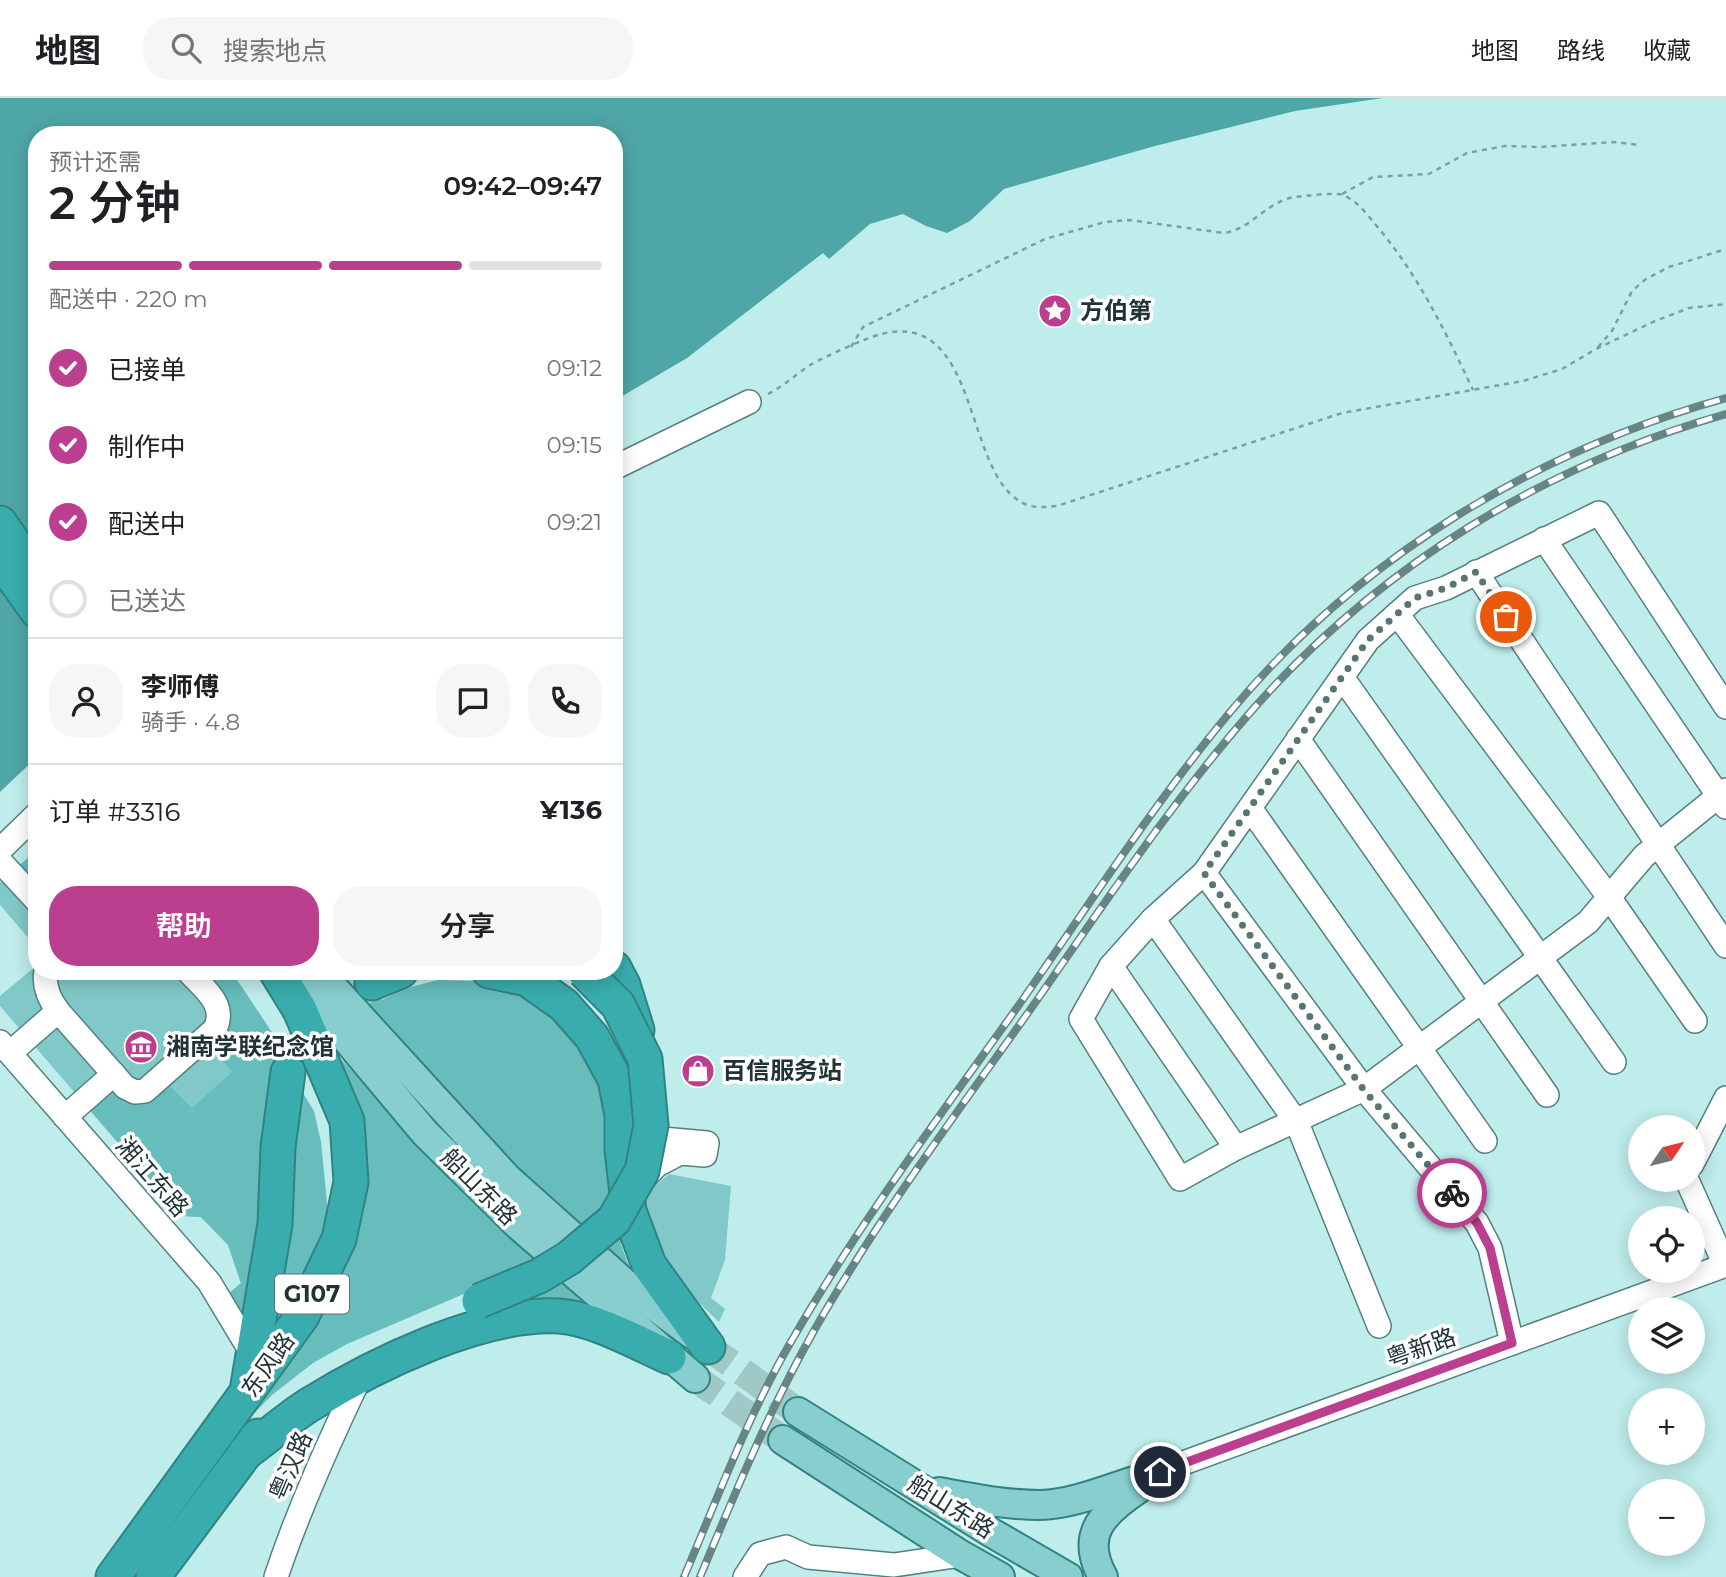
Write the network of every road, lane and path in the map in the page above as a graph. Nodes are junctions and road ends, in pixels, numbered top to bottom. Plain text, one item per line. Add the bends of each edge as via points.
1 (1638, 145) dead end
2 (1342, 194) junction
3 (1726, 249) edge
4 (1726, 304) edge
5 (851, 347) junction
6 (1596, 349) junction
7 (1473, 390) junction
8 (749, 402) joint
9 (623, 464) edge
10 (0, 523) edge
11 (1544, 539) junction
12 (0, 558) edge
13 (28, 564) edge
14 (1476, 572) junction
15 (28, 598) edge
16 (1397, 614) junction
17 (1342, 677) junction
18 (1726, 707) edge
19 (1298, 739) junction
20 (1724, 797) edge
21 (1250, 808) junction
22 (28, 823) edge
23 (1658, 845) junction
24 (0, 850) edge
25 (0, 861) edge
26 (1204, 873) junction
27 (28, 891) edge
28 (1609, 897) junction
29 (1153, 919) junction
30 (1726, 946) edge
31 (1541, 957) junction
32 (1111, 966) junction
33 (45, 980) edge
34 (196, 980) edge
35 (282, 980) edge
36 (297, 980) edge
37 (325, 980) edge
38 (528, 980) edge
39 (542, 980) edge
40 (593, 980) edge
41 (620, 980) edge
42 (1481, 1002) junction
43 (564, 1004) junction
44 (58, 1011) junction
45 (1695, 1021) dead end
46 (5, 1047) edge
47 (1419, 1049) junction
48 (645, 1059) junction
49 (1614, 1062) dead end
50 (288, 1072) tunnel mouth
51 (114, 1074) junction
52 (1364, 1090) junction
53 (1547, 1095) dead end
54 (1726, 1098) edge
55 (622, 1115) junction
56 (65, 1117) junction
57 (1296, 1121) junction
58 (1705, 1139) edge
59 (1485, 1141) dead end
60 (1236, 1148) junction
61 (1693, 1192) edge
62 (629, 1211) junction
63 (1726, 1265) edge
64 (1726, 1277) edge
65 (1379, 1326) dead end
66 (1512, 1343) junction
67 (708, 1347) joint
68 (253, 1355) junction
69 (669, 1357) junction
70 (360, 1377) junction
71 (695, 1378) tunnel mouth
72 (246, 1397) junction
73 (798, 1412) tunnel mouth
74 (783, 1440) tunnel mouth
75 (245, 1453) junction
76 (1136, 1485) junction
77 (921, 1488) junction
78 (961, 1555) junction
79 (113, 1577) edge
80 (153, 1577) edge
81 (276, 1577) edge
82 (746, 1577) edge
83 (1000, 1577) edge
84 (1068, 1577) edge
85 (1103, 1577) edge

1 - 2 path via 1504,146 1467,153 1429,174 1373,177
2 - 5 path via 1278,201 1235,232 1129,220 1045,239 863,327
2 - 7 path via 1360,206 1398,250 1426,293
3 - 6 path via 1646,279 1632,291 1612,331
4 - 6 path via 1689,308
5 - 7 path via 880,334 904,331 925,337 939,349 957,372 1007,491 1038,508 1057,506 1342,413
5 - 8 path
6 - 7 path via 1562,369 1523,382
8 - 9 street
10 - 13 highway
11 - 14 street
11 - 18 street via 1599,513
11 - 20 street
12 - 15 highway
14 - 16 street via 1415,598
14 - 23 street
16 - 17 street via 1368,640
16 - 28 street
17 - 19 street
17 - 31 street
19 - 21 street
19 - 42 street
20 - 23 street
21 - 26 street
21 - 47 street
22 - 24 street
23 - 28 street
23 - 30 street
25 - 27 street
26 - 29 street
26 - 52 street
28 - 31 street via 1588,922
28 - 45 street
29 - 32 street
29 - 57 street
31 - 42 street
31 - 49 street
32 - 60 street
32 - 60 street via 1082,1019 1180,1179
33 - 44 street via 49,999
34 - 51 street via 219,1007 215,1029 145,1091 125,1087
35 - 72 highway, 东风路 / G107 via 300,1010 346,1121 351,1182 339,1239 302,1316
36 - 69 main road, 船山东路 via 425,1133 518,1225
37 - 67 main road, 船山东路 via 507,1178 630,1287
38 - 43 highway
39 - 43 highway
40 - 48 highway, bridge via 618,1005
41 - 48 highway, bridge
42 - 47 street
42 - 53 street
43 - 55 highway via 592,1037 615,1079
44 - 46 street
44 - 51 street
46 - 56 street, 湘江东路
47 - 52 street
47 - 59 street
48 - 75 highway, bridge via 651,1125 645,1159 614,1220 569,1258 539,1276 344,1360 289,1396
50 - 68 highway via 278,1147 275,1224
51 - 56 street
52 - 57 street
52 - 66 street via 1477,1223 1490,1248
54 - 58 street
55 - 62 highway
55 - 62 street via 662,1139 707,1143 705,1155 680,1153 657,1165 638,1184
56 - 68 street, 湘江东路 via 209,1282
57 - 60 street
57 - 65 street
61 - 63 street
62 - 67 highway via 649,1265
63 - 66 street, 粤新路
64 - 76 street, 粤新路
66 - 76 street, 粤新路
68 - 72 highway
69 - 70 highway via 603,1328 560,1316 505,1320 438,1340
69 - 71 main road, 船山东路
70 - 75 highway via 308,1406
70 - 81 street, 粤汉路
72 - 79 highway, 东风路 / G107
73 - 77 main road, 船山东路
74 - 78 main road, 船山东路
75 - 80 highway
76 - 77 main road via 1043,1505 991,1502
76 - 85 main road via 1098,1524 1093,1545
77 - 84 main road, 船山东路
78 - 82 street via 894,1565 808,1557 786,1547 760,1554
78 - 83 main road, 船山东路

